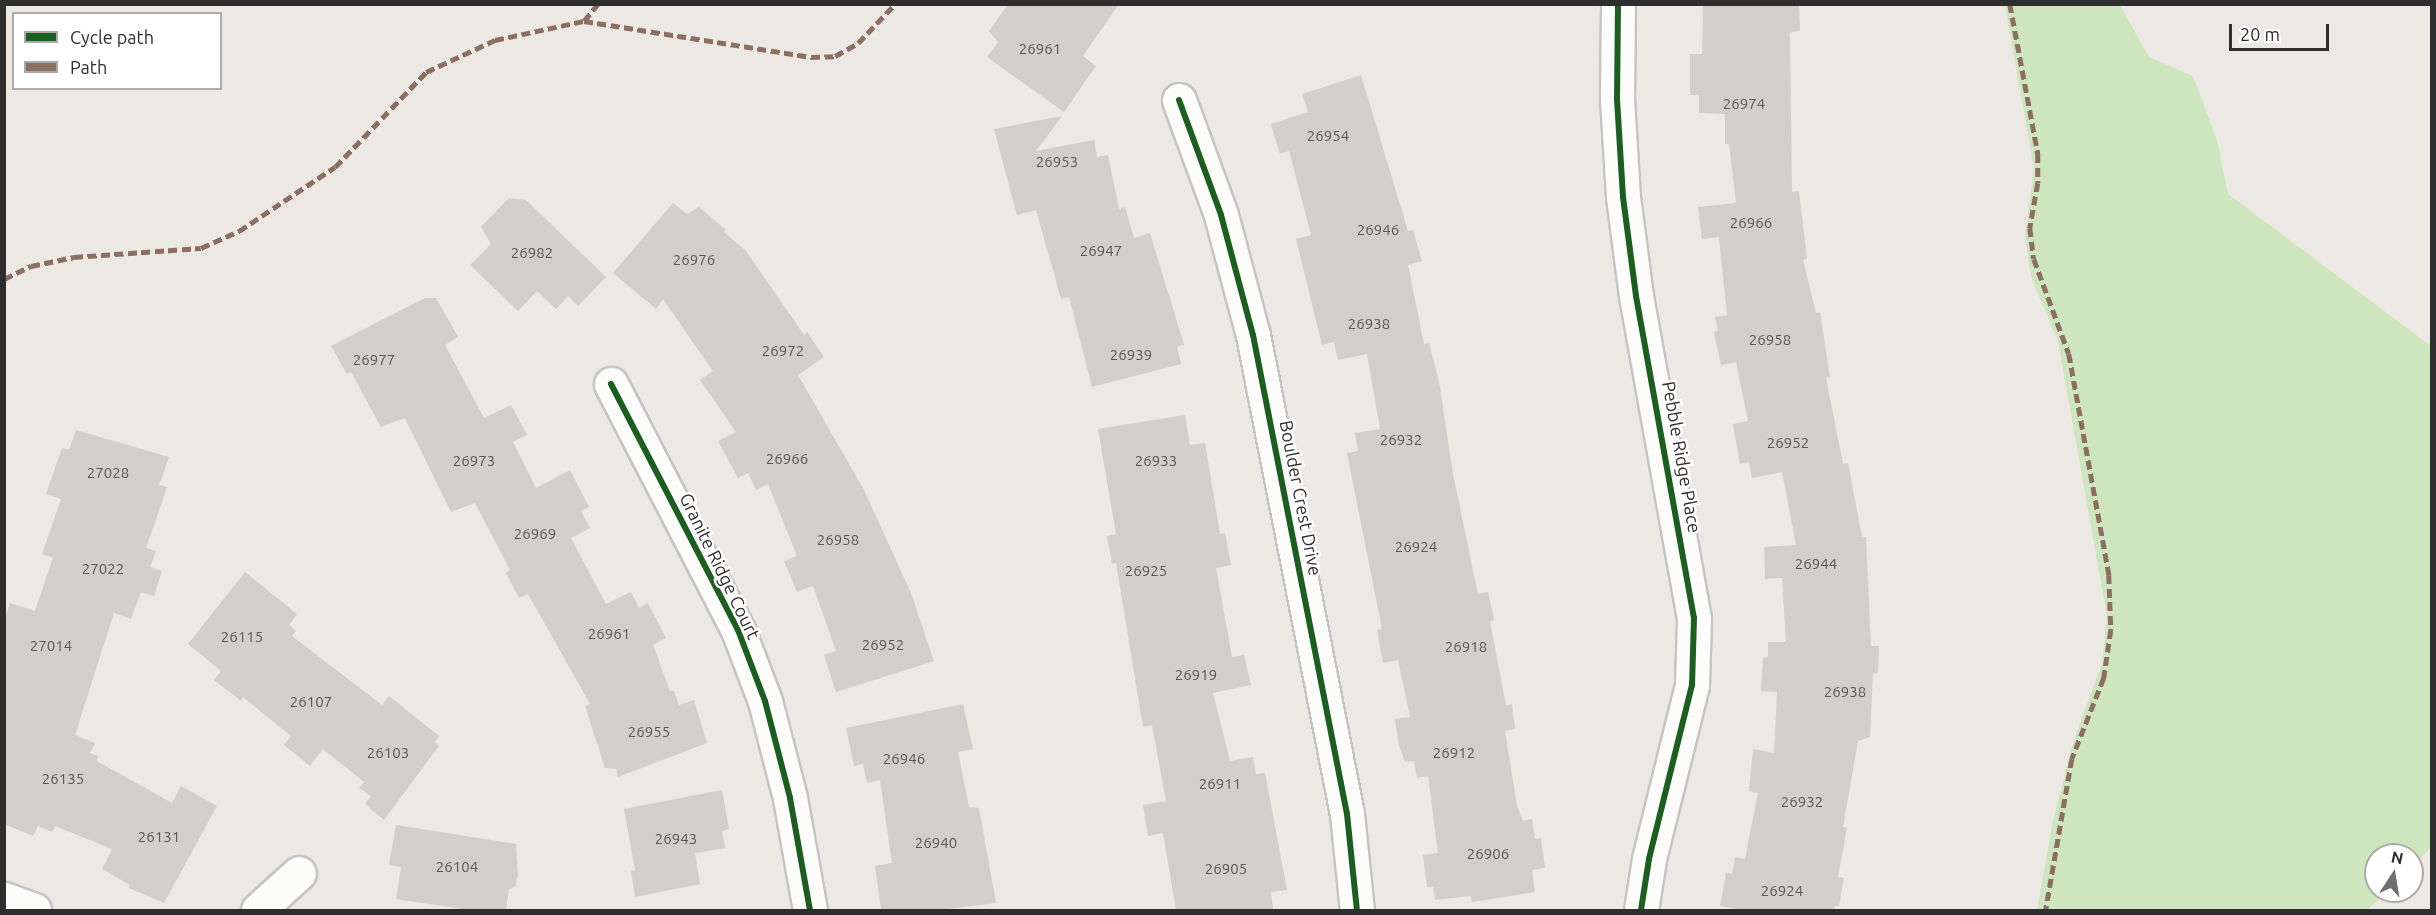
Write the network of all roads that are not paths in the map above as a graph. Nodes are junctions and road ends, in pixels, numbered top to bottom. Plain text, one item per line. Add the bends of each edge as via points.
1 (1618, 4) edge
2 (1179, 100) dead end
3 (611, 384) dead end
4 (299, 873) dead end
5 (4, 899) edge
6 (34, 910) edge
7 (258, 910) edge
8 (810, 910) edge
9 (1357, 910) edge
10 (1641, 910) edge

1 - 10 street, Pebble Ridge Place via 1617,99 1623,197 1636,296 1694,618 1692,685 1649,859
2 - 9 street, Boulder Crest Drive via 1221,215 1253,335 1347,814
3 - 8 street, Granite Ridge Court via 738,630 765,701 790,798
4 - 7 street
5 - 6 street

